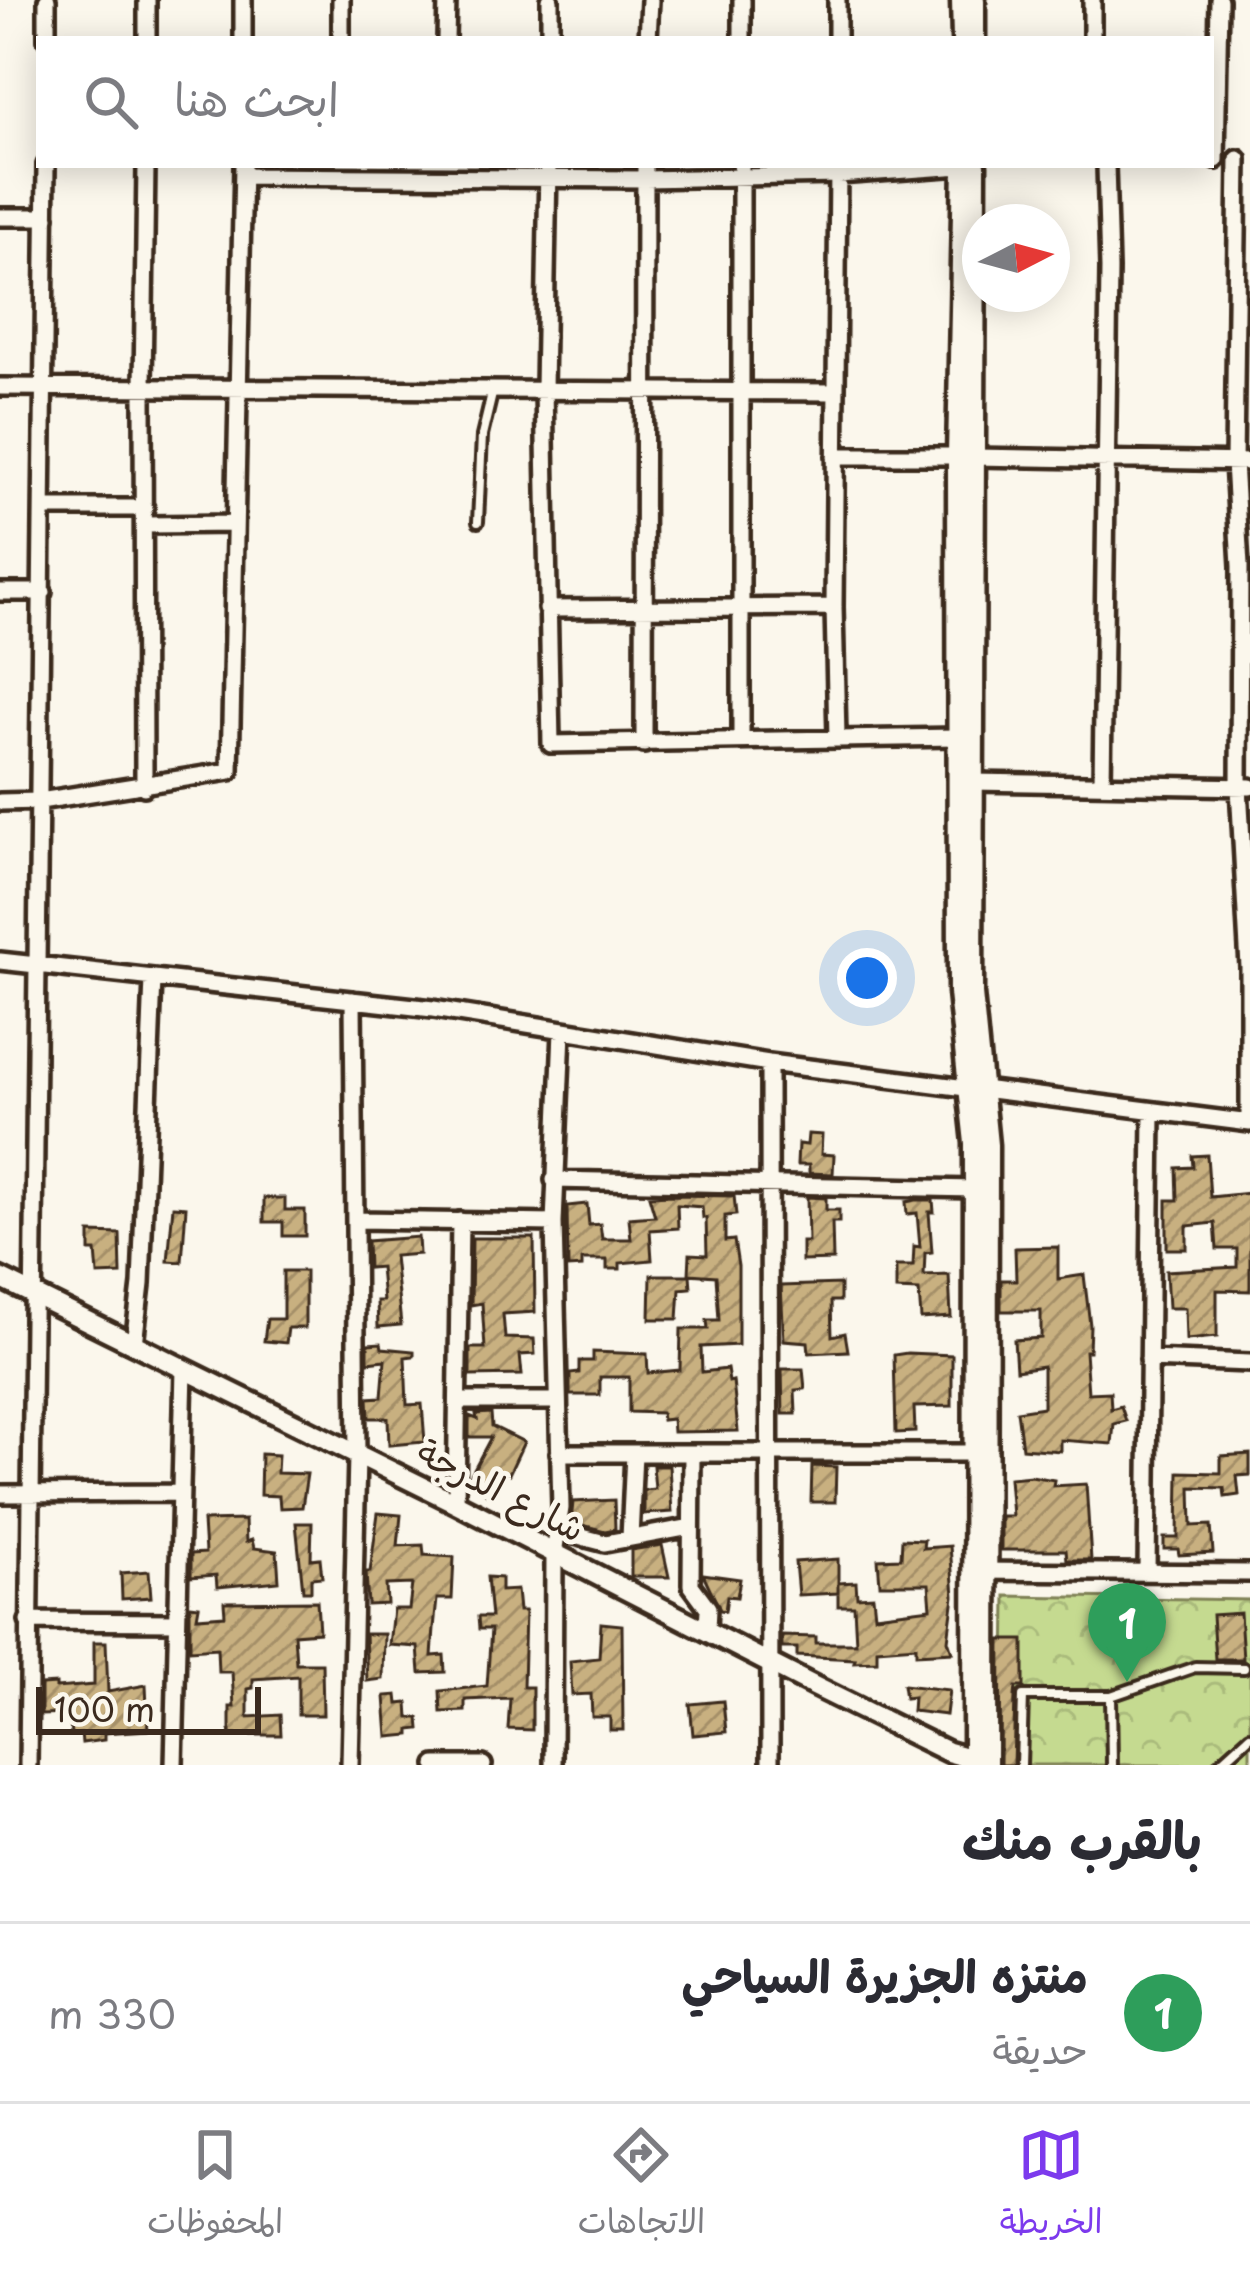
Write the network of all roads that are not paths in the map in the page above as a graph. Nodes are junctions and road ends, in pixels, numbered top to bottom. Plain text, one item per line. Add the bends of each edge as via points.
1 (47, 0) edge
2 (147, 0) edge
3 (243, 0) edge
4 (340, 0) edge
5 (447, 0) edge
6 (550, 0) edge
7 (650, 0) edge
8 (742, 0) edge
9 (837, 0) edge
10 (962, 0) edge
11 (975, 0) edge
12 (1092, 0) edge
13 (1219, 0) edge
14 (47, 36) edge
15 (148, 36) edge
16 (244, 36) edge
17 (341, 36) edge
18 (446, 36) edge
19 (550, 36) edge
20 (648, 36) edge
21 (742, 36) edge
22 (837, 36) edge
23 (962, 36) edge
24 (975, 36) edge
25 (1092, 36) edge
26 (1244, 159) edge
27 (1214, 160) edge
28 (46, 168) edge
29 (146, 168) edge
30 (888, 168) edge
31 (963, 168) edge
32 (977, 168) edge
33 (1106, 168) edge
34 (342, 170) edge
35 (838, 170) edge
36 (243, 171) edge
37 (446, 171) edge
38 (548, 171) edge
39 (741, 171) edge
40 (645, 172) edge
41 (0, 217) edge
42 (46, 218) junction
43 (45, 386) junction
44 (142, 386) junction
45 (0, 387) edge
46 (238, 387) junction
47 (494, 389) junction
48 (544, 389) junction
49 (739, 390) junction
50 (643, 391) junction
51 (834, 392) junction
52 (835, 456) junction
53 (965, 457) junction
54 (1107, 458) junction
55 (1242, 462) edge
56 (44, 508) junction
57 (145, 517) junction
58 (478, 522) dead end
59 (235, 524) junction
60 (0, 592) edge
61 (43, 592) junction
62 (834, 607) junction
63 (547, 608) junction
64 (740, 608) junction
65 (643, 609) junction
66 (958, 737) junction
67 (837, 738) junction
68 (741, 741) junction
69 (644, 743) junction
70 (972, 782) junction
71 (1102, 784) junction
72 (144, 787) junction
73 (1245, 787) edge
74 (40, 801) junction
75 (0, 802) edge
76 (0, 961) edge
77 (38, 966) junction
78 (153, 979) junction
79 (353, 1000) junction
80 (562, 1030) junction
81 (769, 1064) junction
82 (974, 1088) junction
83 (1152, 1112) junction
84 (1250, 1123) edge
85 (554, 1180) junction
86 (768, 1183) junction
87 (974, 1189) junction
88 (357, 1220) junction
89 (460, 1221) junction
90 (554, 1223) junction
91 (0, 1278) edge
92 (35, 1295) junction
93 (134, 1344) junction
94 (1149, 1359) junction
95 (1250, 1363) edge
96 (184, 1369) junction
97 (556, 1401) junction
98 (460, 1402) junction
99 (769, 1450) junction
100 (559, 1453) junction
101 (692, 1453) junction
102 (974, 1453) junction
103 (634, 1454) junction
104 (357, 1456) junction
105 (178, 1493) junction
106 (0, 1494) edge
107 (30, 1494) junction
108 (456, 1504) junction
109 (692, 1527) junction
110 (559, 1531) junction
111 (630, 1538) junction
112 (554, 1554) junction
113 (982, 1571) junction
114 (1147, 1573) junction
115 (1250, 1573) edge
116 (28, 1621) junction
117 (177, 1622) junction
118 (706, 1630) junction
119 (770, 1663) junction
120 (1244, 1667) dead end
121 (1112, 1696) junction
122 (1250, 1736) edge
123 (980, 1763) edge
124 (28, 1765) edge
125 (174, 1765) edge
126 (350, 1765) edge
127 (436, 1765) edge
128 (483, 1765) edge
129 (553, 1765) edge
130 (770, 1765) edge
131 (1021, 1765) edge
132 (1112, 1765) edge
133 (1218, 1765) edge

1 - 14 street
2 - 15 street
3 - 16 street
4 - 17 street
5 - 18 street
6 - 19 street
7 - 20 street
8 - 21 street
9 - 22 street
10 - 23 street
11 - 24 street
12 - 25 street
13 - 27 street
26 - 27 street
26 - 55 street
28 - 42 street
29 - 44 street
30 - 35 street
31 - 53 street
32 - 53 street
33 - 54 street
34 - 36 street
34 - 37 street
35 - 39 street
35 - 51 street
36 - 46 street
37 - 38 street
38 - 40 street
38 - 48 street
39 - 40 street
39 - 49 street
40 - 50 street
41 - 42 street
42 - 43 street
43 - 44 street
43 - 45 street
43 - 56 street
44 - 46 street
44 - 57 street
46 - 47 street
46 - 59 street
47 - 48 street
47 - 58 lane via 482,436
48 - 50 street
48 - 63 street
49 - 50 street
49 - 51 street
49 - 64 street
50 - 65 street
51 - 52 street
52 - 53 street
52 - 62 street
53 - 54 street
53 - 66 street
53 - 70 street
54 - 55 street
54 - 71 street
55 - 73 street
56 - 57 street
56 - 61 street
57 - 59 street
57 - 72 street
59 - 72 street via 230,771
60 - 61 street
61 - 74 street
62 - 64 street
62 - 67 street
63 - 65 street
63 - 69 street via 551,744
64 - 65 street
64 - 68 street
65 - 69 street
66 - 67 street
66 - 82 street via 958,993
67 - 68 street
68 - 69 street
70 - 71 street
70 - 82 street
71 - 73 street
72 - 74 street
73 - 84 street
74 - 75 street
74 - 77 street
76 - 77 street
77 - 78 street
77 - 92 street
78 - 79 street
78 - 93 street
79 - 80 street
79 - 88 street
80 - 81 street
80 - 85 street
81 - 82 street
81 - 86 street
82 - 83 street
82 - 87 street
82 - 113 street via 989,1191
83 - 84 street
83 - 94 street
85 - 86 street
85 - 90 street
86 - 87 street
86 - 99 street
87 - 102 street
88 - 89 street
88 - 104 street
89 - 90 street
89 - 98 street
90 - 97 street
91 - 92 street, شارع الدرجة
92 - 93 street, شارع الدرجة
92 - 107 street
93 - 96 street, شارع الدرجة
94 - 95 street
94 - 114 street
96 - 104 street, شارع الدرجة
96 - 105 street
97 - 98 street
97 - 100 street
98 - 108 street
99 - 101 street
99 - 102 street
99 - 119 street
100 - 103 street
100 - 110 street
101 - 103 street
101 - 109 street
102 - 113 street
103 - 111 street
104 - 108 street, شارع الدرجة
104 - 126 street
105 - 107 street
105 - 117 street
106 - 107 street
107 - 116 street
108 - 112 street, شارع الدرجة
109 - 111 street
109 - 118 street via 691,1585 708,1608
110 - 111 street via 595,1542
110 - 112 street
112 - 118 street, شارع الدرجة
112 - 129 street
113 - 114 street
113 - 123 street
114 - 115 street
116 - 117 street
116 - 124 street
117 - 125 street
118 - 119 street, شارع الدرجة
119 - 123 street, شارع الدرجة
119 - 130 street
120 - 121 lane via 1195,1667
121 - 131 lane via 1023,1696
121 - 132 lane
122 - 133 lane
127 - 128 street

